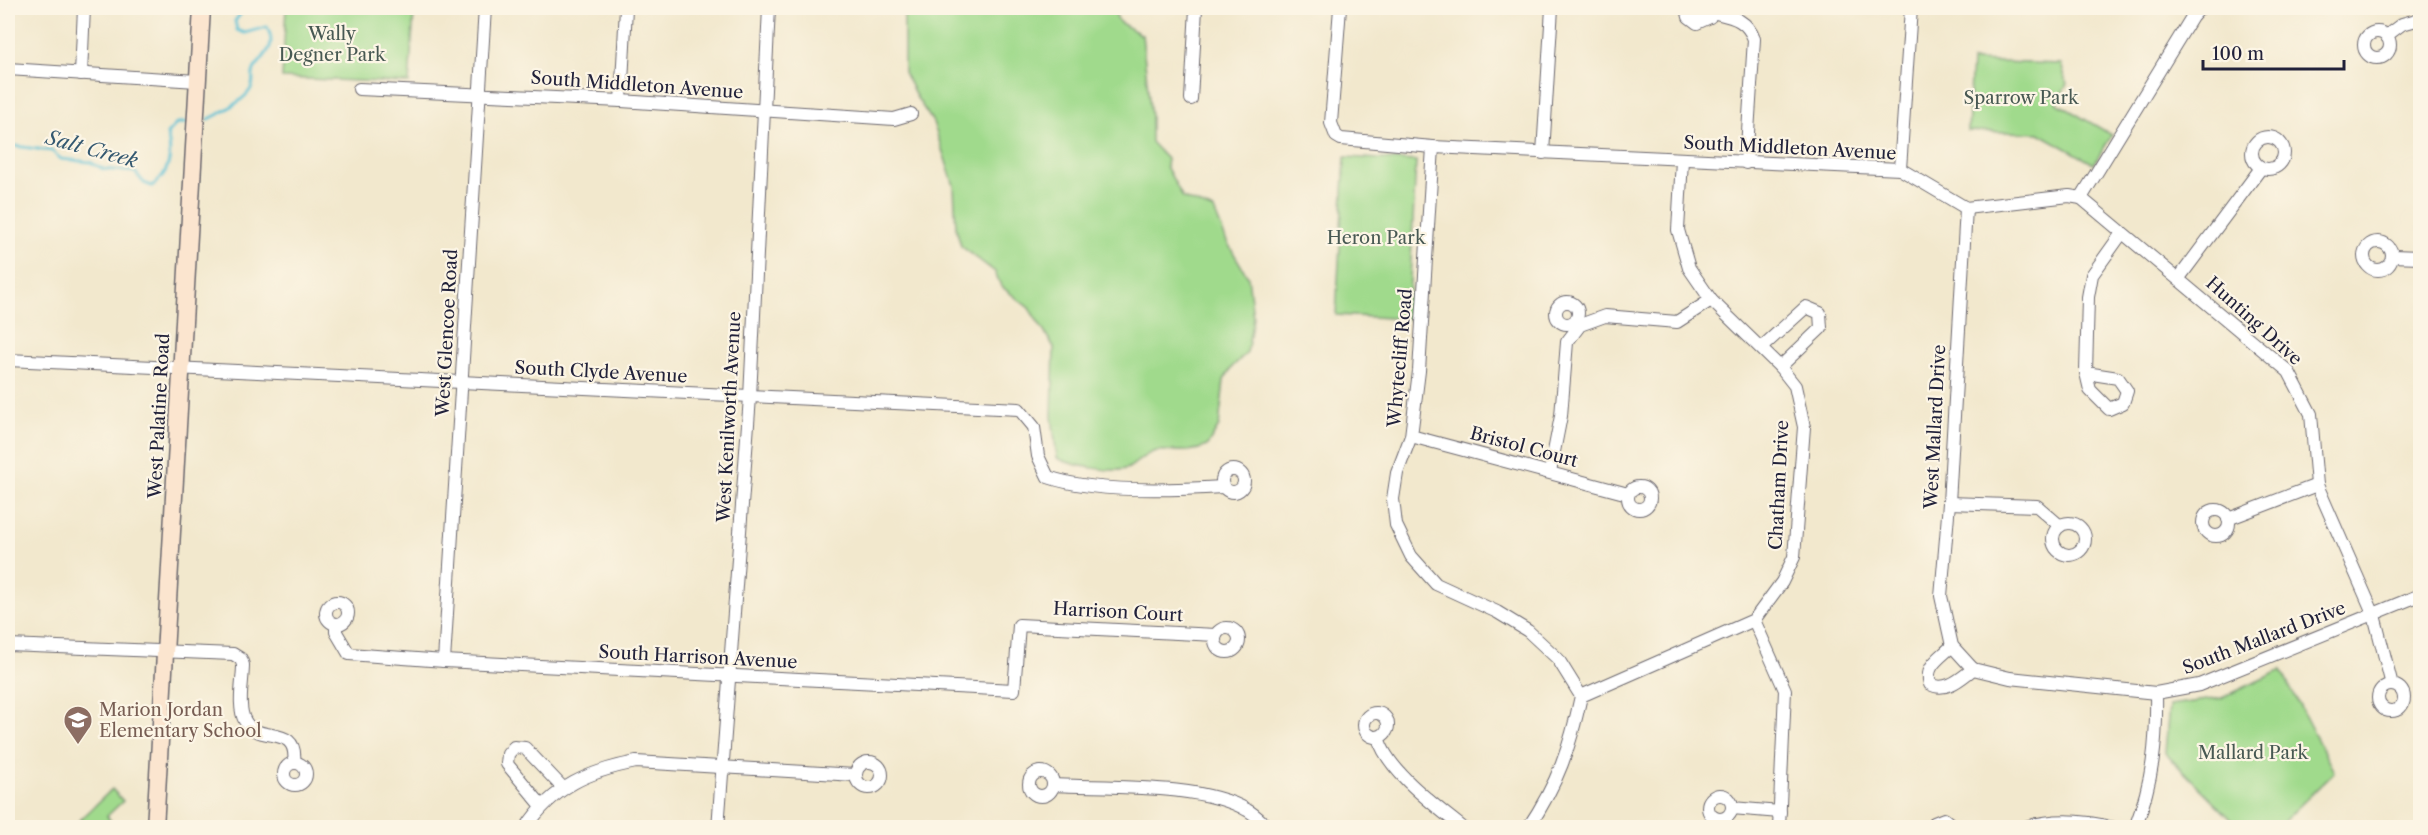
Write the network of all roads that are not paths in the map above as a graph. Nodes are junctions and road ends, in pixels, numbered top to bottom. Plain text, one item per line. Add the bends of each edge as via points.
1 (84, 8) edge
2 (202, 8) edge
3 (484, 8) edge
4 (626, 8) edge
5 (769, 8) edge
6 (1340, 8) edge
7 (1552, 8) edge
8 (1687, 8) edge
9 (1911, 8) edge
10 (2200, 8) edge
11 (1196, 9) edge
12 (1712, 10) edge
13 (2421, 19) edge
14 (2386, 36) dead end
15 (8, 69) edge
16 (81, 74) junction
17 (197, 81) junction
18 (359, 89) dead end
19 (480, 93) junction
20 (1191, 99) dead end
21 (621, 101) junction
22 (763, 111) junction
23 (911, 114) dead end
24 (1433, 147) junction
25 (1543, 153) junction
26 (1682, 160) junction
27 (1746, 163) junction
28 (2261, 168) dead end
29 (1900, 169) junction
30 (2081, 198) junction
31 (1966, 208) junction
32 (2122, 233) junction
33 (2392, 256) dead end
34 (2421, 257) edge
35 (2179, 278) junction
36 (1711, 300) junction
37 (1761, 348) junction
38 (8, 360) edge
39 (1780, 367) junction
40 (181, 370) junction
41 (2086, 373) dead end
42 (463, 383) junction
43 (750, 397) junction
44 (1411, 436) junction
45 (1550, 472) junction
46 (2317, 485) junction
47 (1223, 487) dead end
48 (1628, 494) dead end
49 (1949, 503) junction
50 (2228, 519) dead end
51 (2060, 526) dead end
52 (2421, 596) edge
53 (2374, 615) junction
54 (1754, 620) junction
55 (336, 624) dead end
56 (1020, 625) joint
57 (1216, 635) dead end
58 (8, 645) edge
59 (1952, 646) junction
60 (165, 651) junction
61 (444, 661) junction
62 (1973, 669) junction
63 (730, 677) junction
64 (2392, 685) dead end
65 (2156, 693) junction
66 (1581, 696) junction
67 (1378, 737) dead end
68 (294, 763) dead end
69 (721, 768) junction
70 (855, 775) dead end
71 (1054, 786) dead end
72 (563, 788) junction
73 (542, 806) junction
74 (1732, 808) dead end
75 (1780, 812) junction
76 (155, 828) edge
77 (526, 828) edge
78 (718, 828) edge
79 (1269, 828) edge
80 (1463, 828) edge
81 (1528, 828) edge
82 (1779, 828) edge
83 (1931, 828) edge
84 (1955, 828) edge
85 (2022, 828) edge
86 (2114, 828) edge
87 (2135, 828) edge

1 - 16 street
2 - 17 main road, West Palatine Road
3 - 19 street, West Glencoe Road
4 - 21 street
5 - 22 street, West Kenilworth Avenue
6 - 24 street, South Middleton Avenue via 1331,123 1336,136 1347,141
7 - 25 street
8 - 12 street via 1689,17 1697,23 1706,21
9 - 29 street
10 - 30 street
11 - 20 street
12 - 27 street via 1741,20 1754,39
13 - 14 street via 2402,24
15 - 16 street
16 - 17 street
17 - 40 main road, West Palatine Road
18 - 19 street, South Middleton Avenue
19 - 21 street, South Middleton Avenue
19 - 42 street, West Glencoe Road
21 - 22 street, South Middleton Avenue
22 - 23 street, South Middleton Avenue via 894,119
22 - 43 street, West Kenilworth Avenue
24 - 25 street, South Middleton Avenue
24 - 44 street, Whytecliff Road via 1419,371
25 - 26 street, South Middleton Avenue
26 - 27 street, South Middleton Avenue
26 - 36 street, Chatham Drive via 1678,230 1689,268
27 - 29 street, South Middleton Avenue
28 - 35 street
29 - 31 street, South Middleton Avenue
30 - 31 street via 2069,196
30 - 32 street, Hunting Drive
31 - 49 street, West Mallard Drive
32 - 35 street, Hunting Drive
32 - 41 street via 2092,275
33 - 34 street
35 - 46 street, Hunting Drive via 2289,372 2311,414
36 - 37 street, Chatham Drive
36 - 45 street via 1677,322 1605,316 1577,323 1567,342 1561,416
37 - 39 street, Chatham Drive
37 - 39 street via 1806,307 1820,313 1821,328
38 - 40 street, South Clyde Avenue
39 - 54 street, Chatham Drive via 1795,386 1804,427 1794,557 1782,582
40 - 42 street, South Clyde Avenue
40 - 60 main road, West Palatine Road
42 - 43 street, South Clyde Avenue
42 - 61 street, West Glencoe Road
43 - 47 street, South Clyde Avenue via 1019,409 1034,427 1038,456 1048,477 1071,485
43 - 63 street, West Kenilworth Avenue
44 - 45 street, Bristol Court
44 - 66 street, Whytecliff Road via 1397,473 1393,499 1396,525 1411,556 1436,584 1528,631 1558,659
45 - 48 street, Bristol Court
46 - 50 street
46 - 53 street, Hunting Drive
49 - 51 street via 2037,506
49 - 59 street, West Mallard Drive via 1941,596
52 - 53 street, South Mallard Drive
53 - 64 street, Hunting Drive
53 - 65 street, South Mallard Drive via 2199,685
54 - 66 street, Chatham Drive
54 - 75 street via 1785,690
55 - 61 street, South Harrison Avenue via 336,632 349,654
56 - 57 street, Harrison Court
56 - 63 street, South Harrison Avenue via 1014,690
58 - 60 street
59 - 62 street, West Mallard Drive
59 - 62 street via 1930,667 1930,684 1947,687
60 - 68 street via 233,654 241,659 244,720 252,730 290,741
60 - 76 main road, West Palatine Road
61 - 63 street, South Harrison Avenue
62 - 65 street, South Mallard Drive via 2010,678
63 - 69 street, West Kenilworth Avenue
65 - 87 street via 2157,742 2148,794
66 - 81 street via 1571,745 1548,797
67 - 80 street via 1382,751 1427,799
69 - 70 street
69 - 72 street via 636,762 601,768
69 - 78 street, West Kenilworth Avenue
71 - 79 street via 1182,791 1247,810
72 - 73 street
72 - 73 street via 525,748 514,747 507,764
73 - 77 street
74 - 75 street
75 - 82 street
83 - 84 street via 1944,819
85 - 86 street via 2043,821 2092,822

